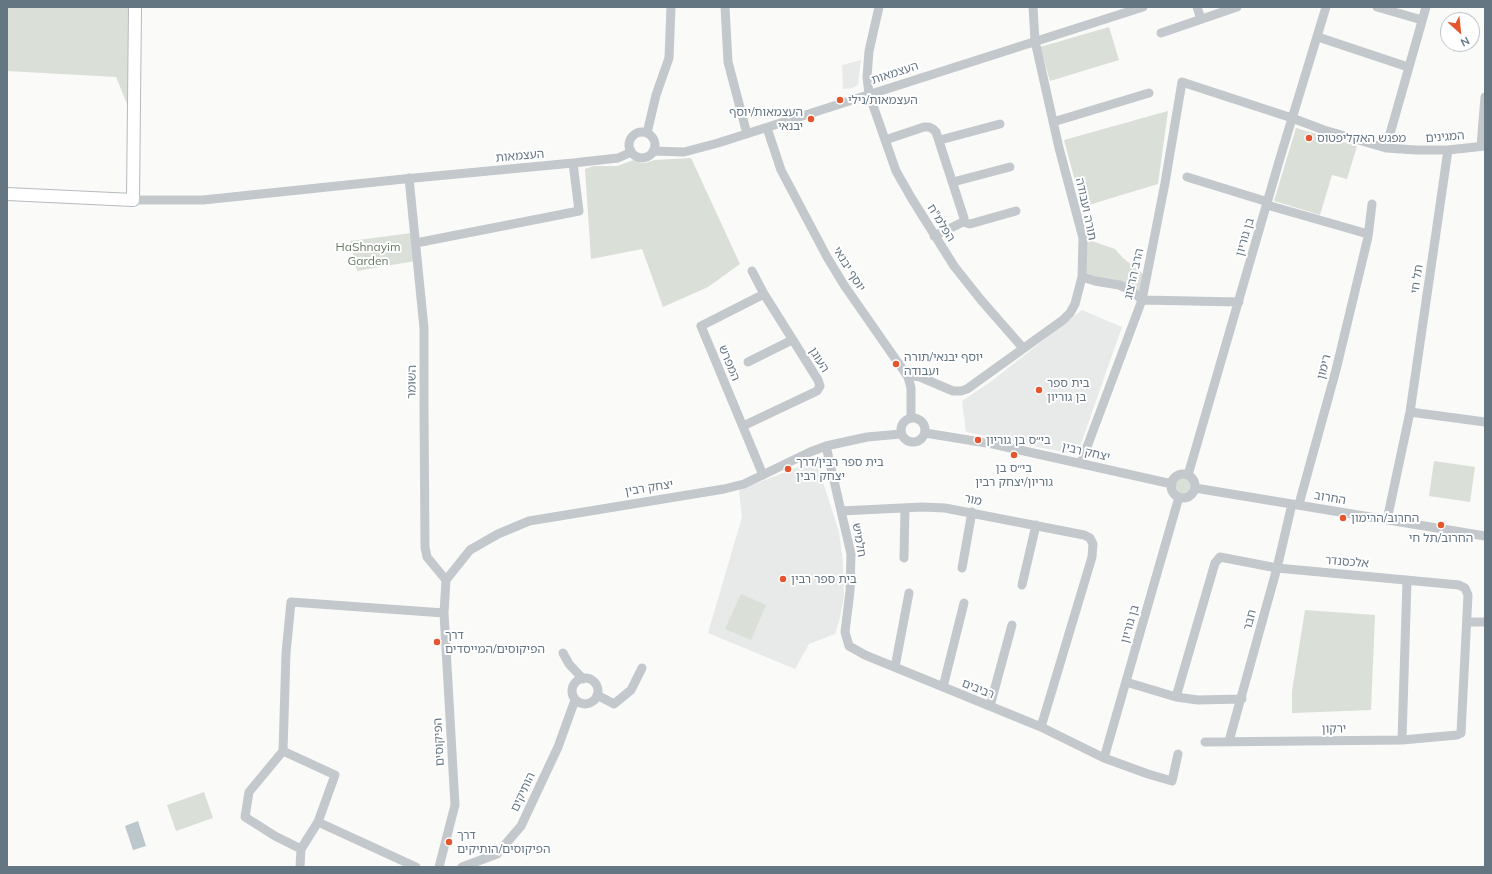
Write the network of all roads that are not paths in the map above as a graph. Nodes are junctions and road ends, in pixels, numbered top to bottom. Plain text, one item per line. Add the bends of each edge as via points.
1 (135, 7) edge
2 (671, 7) edge
3 (725, 7) edge
4 (879, 7) edge
5 (1033, 7) edge
6 (1143, 7) edge
7 (1197, 7) edge
8 (1236, 7) edge
9 (1326, 7) edge
10 (1377, 7) edge
11 (1426, 7) edge
12 (1201, 19) junction
13 (1422, 20) junction
14 (1161, 33) dead end
15 (1318, 37) junction
16 (1035, 41) junction
17 (1408, 67) junction
18 (1182, 82) joint
19 (1149, 93) dead end
20 (869, 94) junction
21 (1485, 97) edge
22 (1292, 118) junction
23 (1053, 122) junction
24 (1000, 124) dead end
25 (767, 128) junction
26 (647, 133) junction
27 (747, 134) junction
28 (885, 140) junction
29 (940, 140) junction
30 (1483, 146) edge
31 (1386, 148) junction
32 (1448, 150) junction
33 (631, 151) junction
34 (653, 151) junction
35 (573, 163) junction
36 (1010, 167) dead end
37 (1187, 177) dead end
38 (409, 178) junction
39 (953, 182) junction
40 (7, 194) edge
41 (133, 200) junction
42 (1267, 204) junction
43 (1372, 204) dead end
44 (1016, 211) dead end
45 (963, 222) junction
46 (1368, 234) junction
47 (934, 236) junction
48 (416, 243) junction
49 (752, 271) dead end
50 (1082, 277) junction
51 (764, 294) junction
52 (1142, 300) junction
53 (1239, 302) junction
54 (792, 340) junction
55 (1023, 348) junction
56 (748, 362) dead end
57 (908, 377) junction
58 (1410, 412) junction
59 (911, 418) junction
60 (1485, 422) edge
61 (743, 426) junction
62 (925, 433) junction
63 (901, 434) junction
64 (826, 446) junction
65 (1081, 463) junction
66 (763, 475) junction
67 (1188, 475) junction
68 (1172, 484) junction
69 (1195, 488) junction
70 (1179, 497) junction
71 (1295, 504) junction
72 (905, 508) junction
73 (841, 511) junction
74 (972, 512) junction
75 (1387, 520) junction
76 (1036, 525) junction
77 (1485, 536) edge
78 (904, 558) dead end
79 (962, 568) dead end
80 (1277, 568) junction
81 (446, 580) junction
82 (1407, 580) junction
83 (1022, 585) dead end
84 (909, 593) dead end
85 (964, 603) dead end
86 (444, 613) junction
87 (1467, 622) junction
88 (1485, 622) edge
89 (1012, 625) dead end
90 (846, 639) joint
91 (563, 653) dead end
92 (895, 667) junction
93 (642, 668) dead end
94 (584, 679) junction
95 (1126, 682) junction
96 (943, 687) junction
97 (597, 695) junction
98 (1176, 697) junction
99 (1242, 699) junction
100 (576, 700) junction
101 (990, 706) junction
102 (1041, 727) junction
103 (1402, 740) junction
104 (1228, 741) junction
105 (1205, 742) dead end
106 (283, 751) junction
107 (1178, 754) dead end
108 (1104, 758) junction
109 (318, 822) junction
110 (301, 849) junction
111 (300, 867) edge
112 (416, 867) edge
113 (439, 867) edge
114 (462, 867) edge

1 - 41 main road
2 - 26 street via 669,58 656,95
3 - 27 street via 728,62
4 - 20 street, הפלמ"ח via 869,51
5 - 16 street, תורה ועבודה
6 - 16 street, העצמאות
7 - 12 street
8 - 12 street
9 - 15 street, בן גוריון
10 - 13 street
11 - 13 street
12 - 14 street
13 - 17 street
15 - 17 street
15 - 22 street, בן גוריון
16 - 20 street, העצמאות
16 - 23 street, תורה ועבודה
17 - 31 street
18 - 22 street, המגינים
18 - 52 street, הרב הרצוג
19 - 23 street
20 - 25 street, העצמאות
20 - 28 street, הפלמ"ח
21 - 30 street
22 - 31 street, המגינים
22 - 42 street, בן גוריון
23 - 50 street, תורה ועבודה via 1082,238
24 - 29 street
25 - 27 street, העצמאות
25 - 57 street, יוסף יבנאי via 781,170 824,250 844,285
26 - 33 street via 633,136 629,143
26 - 34 street via 653,139
27 - 34 street, העצמאות via 692,151
28 - 29 street via 929,127 936,132
28 - 47 street, הפלמ"ח via 896,171
29 - 39 street
30 - 32 street, המגינים
31 - 32 street, המגינים
32 - 58 street, תל חי
33 - 34 street via 640,158 648,156
33 - 35 street, העצמאות via 618,158
35 - 38 street, העצמאות
35 - 48 street via 579,211
36 - 39 street
37 - 42 street
38 - 41 street, העצמאות via 204,200
38 - 48 street, השומר
39 - 45 street
40 - 41 main road
42 - 46 street
42 - 53 street, בן גוריון
43 - 46 street, רימון
44 - 45 street via 970,224
45 - 47 street
46 - 71 street, רימון via 1336,370
47 - 55 street, הפלמ"ח via 981,300
48 - 81 street, השומר via 424,328 425,547 427,557
49 - 51 street, העוגן
50 - 52 street via 1120,285 1131,290
50 - 55 street, תורה ועבודה via 1070,313
51 - 54 street, העוגן
51 - 61 street, המפרש via 701,326
52 - 53 street
52 - 65 street, הרב הרצוג
53 - 67 street, בן גוריון
54 - 56 street
54 - 61 street, העוגן via 820,386 817,391
55 - 57 street, תורה ועבודה via 961,391 953,391 920,377
57 - 59 street, יוסף יבנאי
58 - 60 street
58 - 75 street, תל חי
59 - 62 street via 922,422
59 - 63 street via 900,427
61 - 66 street, המפרש
62 - 63 street via 916,442 907,441
62 - 65 street, יצחק רבין via 993,444
63 - 64 street, יצחק רבין via 867,437
64 - 66 street, יצחק רבין
64 - 73 street, חלמיש
65 - 68 street, יצחק רבין
66 - 81 street, יצחק רבין via 744,484 724,489 529,520 470,550
67 - 68 street via 1179,475
67 - 69 street via 1194,481
68 - 70 street via 1173,492
69 - 70 street via 1191,495
69 - 71 street, החרוב
70 - 95 street, בן גוריון
71 - 75 street, החרוב
71 - 80 street, חבר
72 - 73 street, מור
72 - 74 street, מור via 945,508
72 - 78 street
73 - 90 street, חלמיש via 852,568 845,624
74 - 76 street, מור
74 - 79 street
75 - 77 street, החרוב
76 - 83 street
76 - 102 street, מור via 1084,535 1090,538 1093,544 1092,558
80 - 82 street, אלכסנדר
80 - 98 street, אלכסנדר via 1220,557 1215,563
80 - 99 street, חבר
81 - 86 street
82 - 87 street, אלכסנדר via 1459,585 1465,588 1468,595
82 - 103 street
84 - 92 street
85 - 96 street
86 - 106 street via 290,602
86 - 113 street, הפיקוסים via 455,805
87 - 88 street
87 - 103 street, ירקון via 1462,733
89 - 101 street
90 - 92 street, רביבים via 849,646 854,649
91 - 94 street via 569,664
92 - 96 street, רביבים
93 - 97 street via 631,690 614,704
94 - 97 street via 594,683
94 - 100 street via 574,685 572,693
95 - 98 street
95 - 108 street, בן גוריון
96 - 101 street, רביבים
97 - 100 street via 590,703 582,704
98 - 99 street via 1198,700
99 - 104 street, חבר
100 - 114 street, הותיקים via 558,747 521,826 496,854
101 - 102 street, רביבים
102 - 108 street, רביבים
103 - 104 street, ירקון
104 - 105 street, ירקון
106 - 109 street via 335,775
106 - 110 street via 249,792 245,817
107 - 108 street, רביבים via 1172,781
109 - 110 street
109 - 112 street
110 - 111 street

